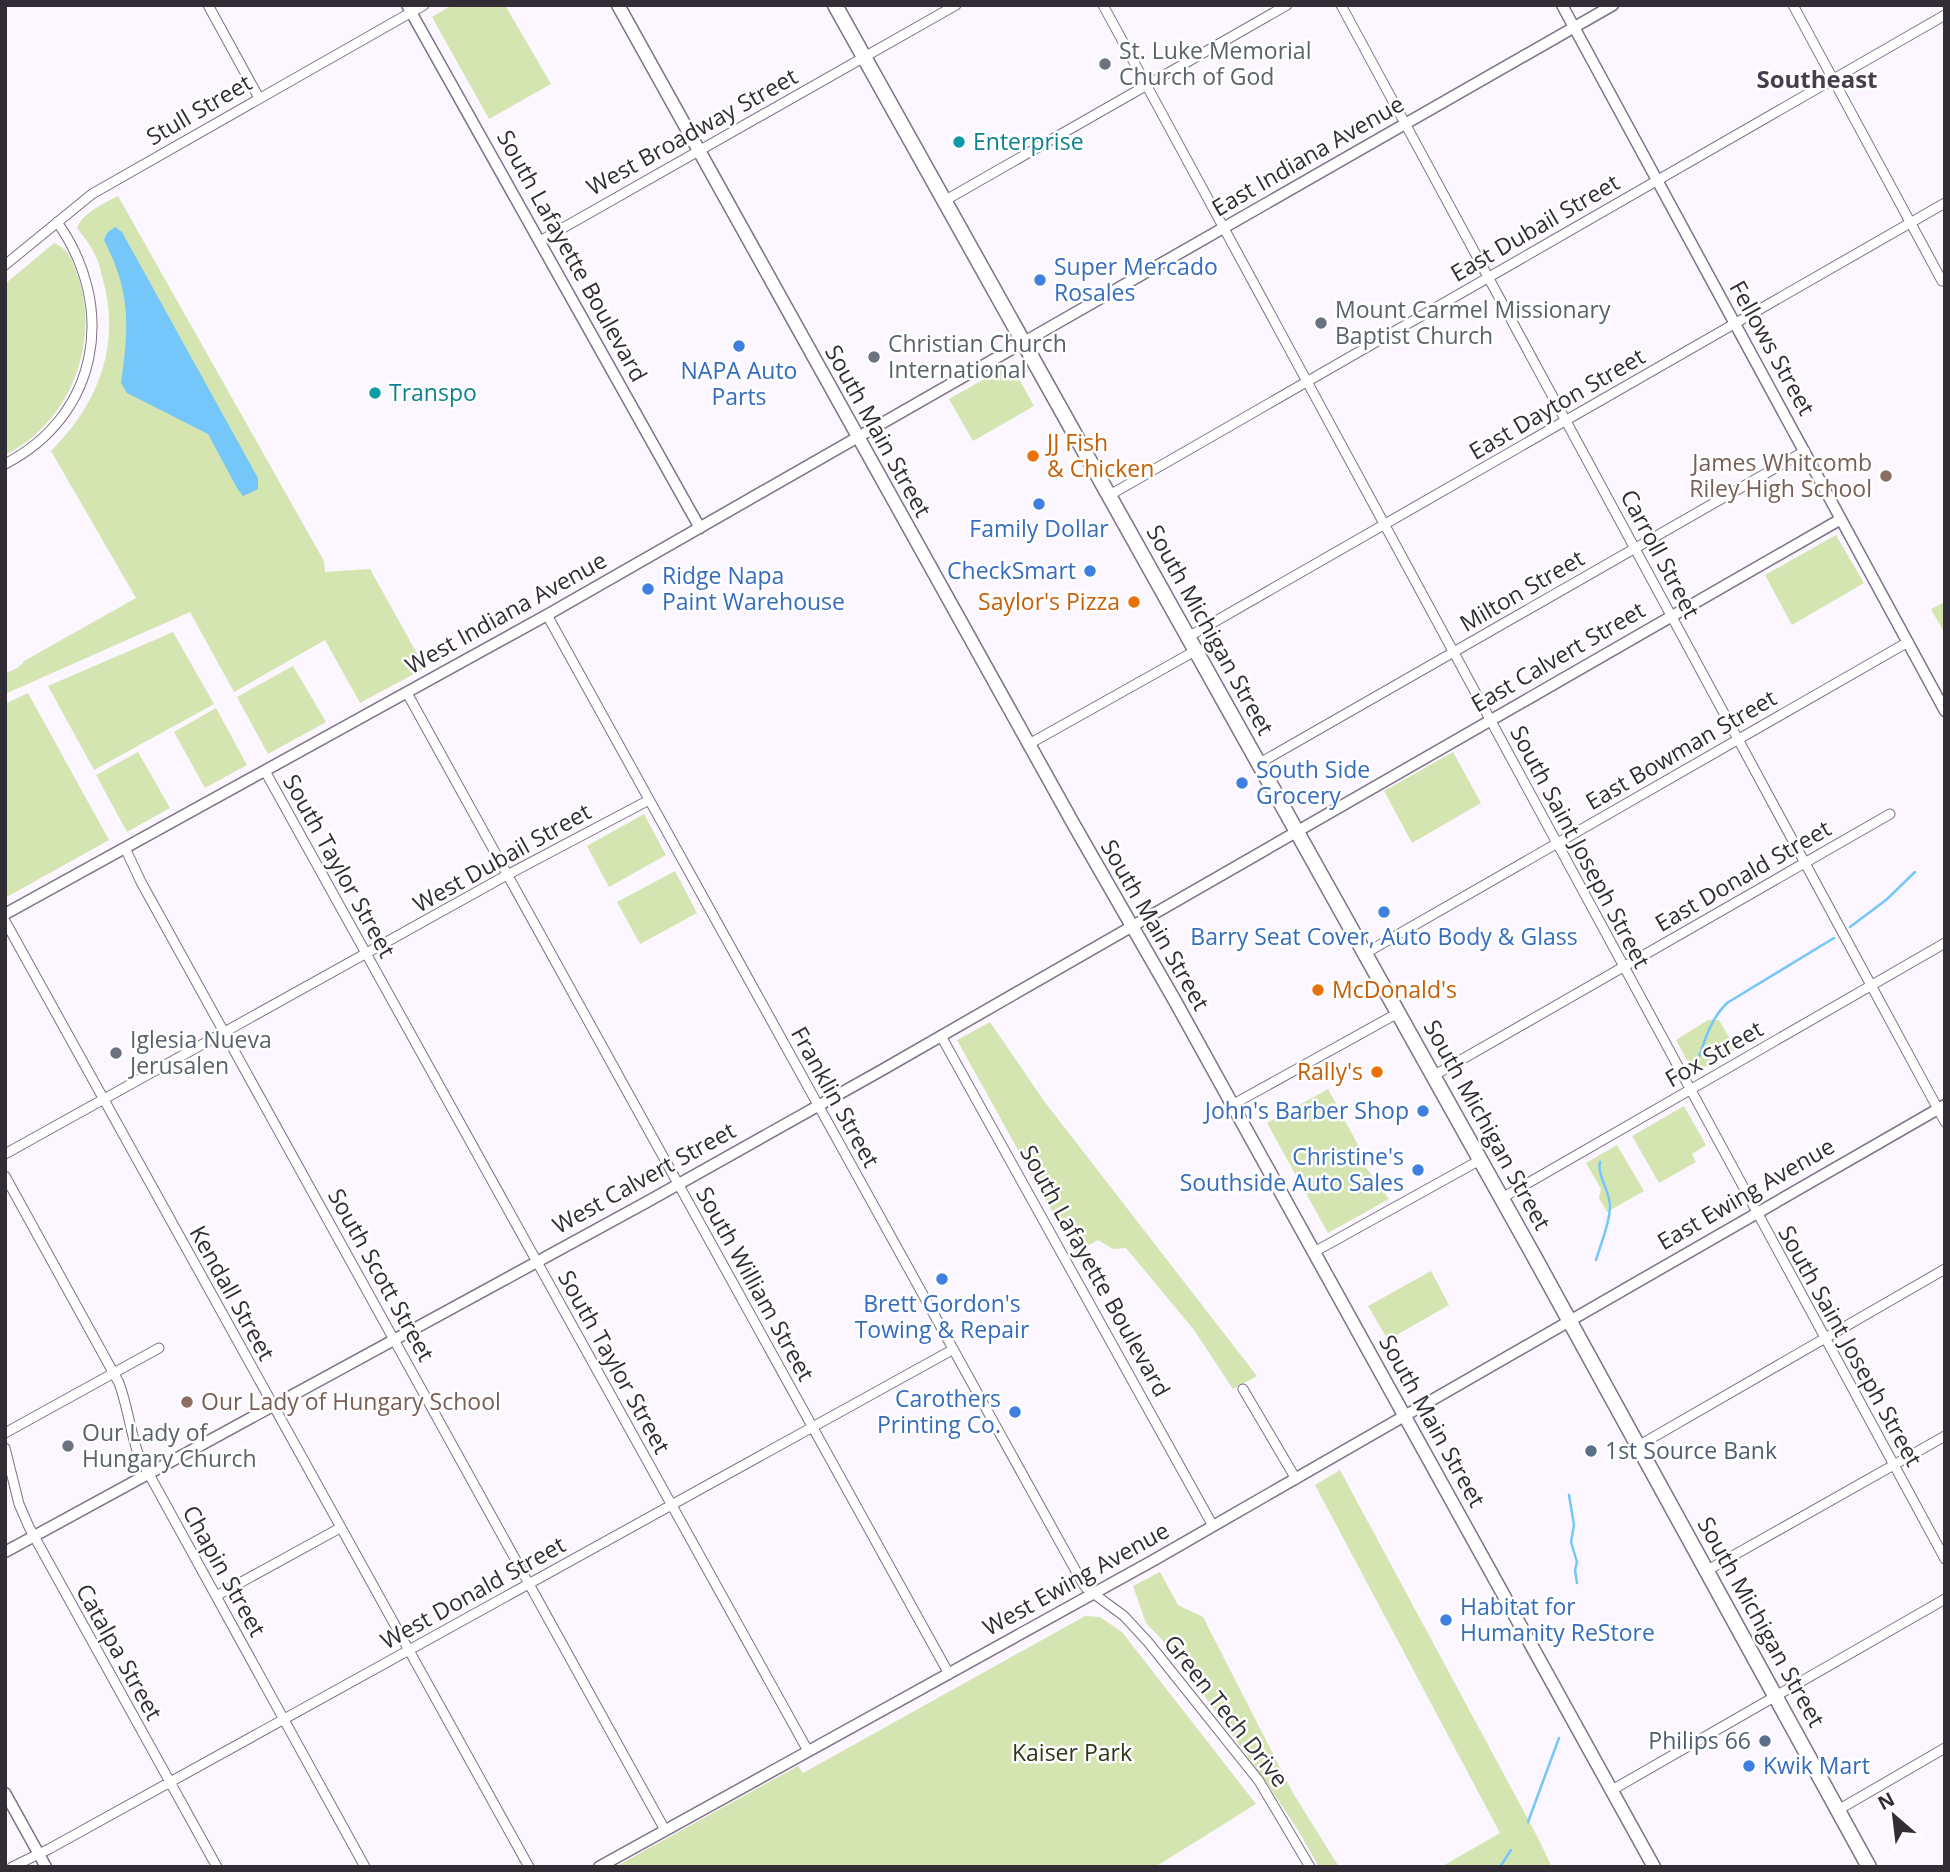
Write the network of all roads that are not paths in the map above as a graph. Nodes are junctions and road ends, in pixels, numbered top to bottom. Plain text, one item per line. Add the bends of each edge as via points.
1 (208, 5) edge
2 (424, 5) edge
3 (618, 5) edge
4 (835, 5) edge
5 (956, 5) edge
6 (1104, 5) edge
7 (1287, 5) edge
8 (1341, 5) edge
9 (1562, 5) edge
10 (1613, 5) edge
11 (1793, 5) edge
12 (409, 9) edge
13 (1945, 15) edge
14 (1574, 27) junction
15 (864, 57) junction
16 (1833, 79) junction
17 (1147, 85) junction
18 (259, 98) junction
19 (1406, 125) junction
20 (699, 151) junction
21 (1657, 181) junction
22 (944, 201) junction
23 (1945, 204) edge
24 (57, 222) junction
25 (1911, 223) junction
26 (1224, 228) junction
27 (540, 241) junction
28 (5, 265) edge
29 (1488, 277) junction
30 (1942, 281) dead end
31 (1735, 323) junction
32 (1024, 344) junction
33 (1307, 382) junction
34 (1566, 420) junction
35 (859, 439) junction
36 (1805, 451) junction
37 (5, 464) edge
38 (1108, 495) junction
39 (1841, 519) junction
40 (1384, 524) junction
41 (700, 528) junction
42 (1635, 548) junction
43 (547, 615) junction
44 (1672, 617) junction
45 (1188, 637) junction
46 (1908, 642) junction
47 (1195, 651) junction
48 (1453, 652) junction
49 (407, 693) junction
50 (1945, 711) edge
51 (1490, 721) junction
52 (1738, 740) junction
53 (1028, 744) junction
54 (1258, 764) junction
55 (265, 771) junction
56 (649, 800) junction
57 (1890, 814) dead end
58 (1296, 831) junction
59 (1557, 844) junction
60 (125, 848) junction
61 (1805, 863) junction
62 (507, 875) junction
63 (5, 914) edge
64 (5, 921) edge
65 (1133, 925) junction
66 (1945, 943) edge
67 (1364, 954) junction
68 (366, 955) junction
69 (1623, 967) junction
70 (1871, 985) junction
71 (1398, 1013) junction
72 (224, 1033) junction
73 (941, 1036) junction
74 (1433, 1076) junction
75 (1690, 1090) junction
76 (104, 1100) junction
77 (1232, 1104) junction
78 (818, 1105) junction
79 (1941, 1107) edge
80 (1945, 1122) edge
81 (5, 1154) edge
82 (1480, 1160) junction
83 (5, 1176) edge
84 (678, 1184) junction
85 (1502, 1198) junction
86 (1756, 1213) junction
87 (1314, 1252) junction
88 (536, 1261) junction
89 (1945, 1269) edge
90 (1569, 1320) junction
91 (394, 1339) junction
92 (1825, 1339) junction
93 (159, 1348) dead end
94 (952, 1350) junction
95 (113, 1373) junction
96 (1243, 1389) dead end
97 (273, 1406) junction
98 (1405, 1415) junction
99 (812, 1427) junction
100 (5, 1433) edge
101 (1945, 1436) edge
102 (1638, 1446) junction
103 (5, 1448) edge
104 (1894, 1466) junction
105 (148, 1474) junction
106 (1296, 1479) junction
107 (671, 1505) junction
108 (1213, 1526) junction
109 (340, 1528) junction
110 (33, 1536) junction
111 (5, 1552) edge
112 (1945, 1559) edge
113 (1706, 1571) junction
114 (530, 1584) junction
115 (1095, 1593) junction
116 (216, 1596) junction
117 (1945, 1599) edge
118 (409, 1650) junction
119 (949, 1674) junction
120 (1775, 1696) junction
121 (284, 1718) junction
122 (1945, 1748) edge
123 (808, 1751) junction
124 (169, 1782) junction
125 (1612, 1790) junction
126 (5, 1793) edge
127 (1838, 1810) junction
128 (665, 1830) junction
129 (38, 1853) junction
130 (12, 1867) edge
131 (46, 1867) edge
132 (216, 1867) edge
133 (365, 1867) edge
134 (529, 1867) edge
135 (599, 1867) edge
136 (1310, 1867) edge
137 (1654, 1867) edge
138 (1869, 1867) edge

1 - 18 street
2 - 12 street, Stull Street
3 - 20 main road, South Main Street
4 - 15 main road, South Michigan Street
5 - 15 street, West Broadway Street
6 - 17 street, South Saint Joseph Street
7 - 17 street
8 - 19 street, Carroll Street
9 - 14 street, Fellows Street
10 - 14 street, East Indiana Avenue
11 - 16 street
12 - 18 street, Stull Street
12 - 27 street, South Lafayette Boulevard
13 - 16 street, East Dubail Street
14 - 19 street, East Indiana Avenue
14 - 21 street, Fellows Street
15 - 20 street, West Broadway Street
15 - 22 main road, South Michigan Street
16 - 21 street, East Dubail Street
16 - 25 street
17 - 22 street
17 - 26 street, South Saint Joseph Street
18 - 24 street, Stull Street via 92,194
19 - 26 street, East Indiana Avenue
19 - 29 street, Carroll Street
20 - 27 street, West Broadway Street
20 - 35 main road, South Main Street
21 - 29 street, East Dubail Street
21 - 31 street, Fellows Street
22 - 32 main road, South Michigan Street
23 - 25 street, East Dayton Street
24 - 28 street, Stull Street
24 - 37 street via 86,279 94,319 89,358 78,393 52,429
25 - 30 street
25 - 31 street, East Dayton Street
26 - 32 street, East Indiana Avenue
26 - 33 street, South Saint Joseph Street
27 - 41 street, South Lafayette Boulevard
29 - 33 street, East Dubail Street
29 - 34 street, Carroll Street
31 - 34 street, East Dayton Street
31 - 36 street, Fellows Street
32 - 35 street, West Indiana Avenue
32 - 38 main road, South Michigan Street
33 - 38 street, East Dubail Street
33 - 40 street, South Saint Joseph Street
34 - 40 street, East Dayton Street
34 - 42 street, Carroll Street
35 - 41 street, West Indiana Avenue
35 - 53 main road, South Main Street
36 - 39 street, Fellows Street
36 - 42 street, Milton Street
38 - 45 main road, South Michigan Street
39 - 44 street, East Calvert Street
39 - 46 street, Fellows Street
40 - 45 street, East Dayton Street
40 - 48 street, South Saint Joseph Street
41 - 43 street, West Indiana Avenue
42 - 44 street, Carroll Street
42 - 48 street, Milton Street
43 - 49 street, West Indiana Avenue
43 - 56 street, Franklin Street
44 - 51 street, East Calvert Street
44 - 52 street, Carroll Street
45 - 47 main road, South Michigan Street
46 - 50 street, Fellows Street
46 - 52 street, East Bowman Street
47 - 53 street
47 - 54 main road, South Michigan Street
48 - 51 street, South Saint Joseph Street
48 - 54 street, Milton Street
49 - 55 street, West Indiana Avenue
49 - 62 street, South William Street
51 - 58 street, East Calvert Street
51 - 59 street, South Saint Joseph Street
52 - 59 street, East Bowman Street
52 - 61 street, Carroll Street
53 - 65 main road, South Main Street
54 - 58 main road, South Michigan Street
55 - 60 street, West Indiana Avenue
55 - 68 street, South Taylor Street
56 - 62 street, West Dubail Street
56 - 78 street, Franklin Street
57 - 61 street, East Donald Street
58 - 65 street, West Calvert Street
58 - 67 main road, South Michigan Street
59 - 67 street, East Bowman Street
59 - 69 street, South Saint Joseph Street
60 - 63 street, West Indiana Avenue
60 - 72 street, South Scott Street
61 - 69 street, East Donald Street
61 - 70 street, Carroll Street
62 - 68 street, West Dubail Street
62 - 84 street, South William Street
64 - 76 street, Kendall Street
65 - 73 street, West Calvert Street
65 - 77 main road, South Main Street
66 - 70 street, Fox Street
67 - 71 main road, South Michigan Street
68 - 72 street, West Dubail Street
68 - 88 street, South Taylor Street
69 - 74 street, East Donald Street
69 - 75 street, South Saint Joseph Street
70 - 75 street, Fox Street
70 - 79 street, Carroll Street
71 - 74 main road, South Michigan Street
71 - 77 street
72 - 76 street, West Dubail Street
72 - 91 street, South Scott Street
73 - 78 street, West Calvert Street
73 - 108 street, South Lafayette Boulevard
74 - 82 main road, South Michigan Street
75 - 85 street, Fox Street
75 - 86 street, South Saint Joseph Street
76 - 81 street, West Dubail Street
76 - 97 street, Kendall Street
77 - 87 main road, South Main Street
78 - 84 street, West Calvert Street
78 - 94 street, Franklin Street
79 - 80 street, Carroll Street
79 - 86 street, East Ewing Avenue
82 - 85 main road, South Michigan Street
82 - 87 street
83 - 95 street, Chapin Street
84 - 88 street, West Calvert Street
84 - 99 street, South William Street
85 - 90 main road, South Michigan Street
86 - 90 street, East Ewing Avenue
86 - 92 street, South Saint Joseph Street
87 - 98 main road, South Main Street
88 - 91 street, West Calvert Street
88 - 107 street, South Taylor Street
89 - 92 street
90 - 98 street, West Ewing Avenue
90 - 102 main road, South Michigan Street
91 - 97 street, West Calvert Street
91 - 114 street, South Scott Street
92 - 102 street
92 - 104 street, South Saint Joseph Street
93 - 95 street
94 - 99 street, West Donald Street
94 - 115 street, Franklin Street via 1076,1573
95 - 100 street
95 - 105 street, Chapin Street
96 - 106 street
97 - 105 street, West Calvert Street
97 - 109 street, Kendall Street
98 - 106 street, West Ewing Avenue
98 - 125 main road, South Main Street
99 - 107 street, West Donald Street
99 - 119 street, South William Street
101 - 104 street
102 - 113 main road, South Michigan Street
103 - 110 street, Catalpa Street via 19,1504
104 - 112 street, South Saint Joseph Street
104 - 113 street
105 - 110 street, West Calvert Street
105 - 116 street, Chapin Street
106 - 108 street, West Ewing Avenue
107 - 114 street, West Donald Street
107 - 123 street, South Taylor Street
108 - 115 street, West Ewing Avenue
109 - 116 street
109 - 118 street, Kendall Street
110 - 111 street, West Calvert Street
110 - 124 street, Catalpa Street
113 - 120 main road, South Michigan Street
114 - 118 street, West Donald Street
114 - 128 street, South Scott Street
115 - 119 street, West Ewing Avenue
115 - 136 street, Green Tech Drive via 1142,1635 1235,1751 1270,1797
116 - 121 street, Chapin Street
117 - 120 street
118 - 121 street, West Donald Street
118 - 134 street, Kendall Street
119 - 123 street, West Ewing Avenue
120 - 125 street
120 - 127 main road, South Michigan Street
121 - 124 street, West Donald Street
121 - 133 street, Chapin Street
122 - 127 street
123 - 128 street, West Ewing Avenue
124 - 129 street, West Donald Street
124 - 132 street, Catalpa Street
125 - 137 main road, South Main Street
126 - 129 street
127 - 138 main road, South Michigan Street
128 - 135 street, West Ewing Avenue
129 - 130 street, West Donald Street
129 - 131 street

